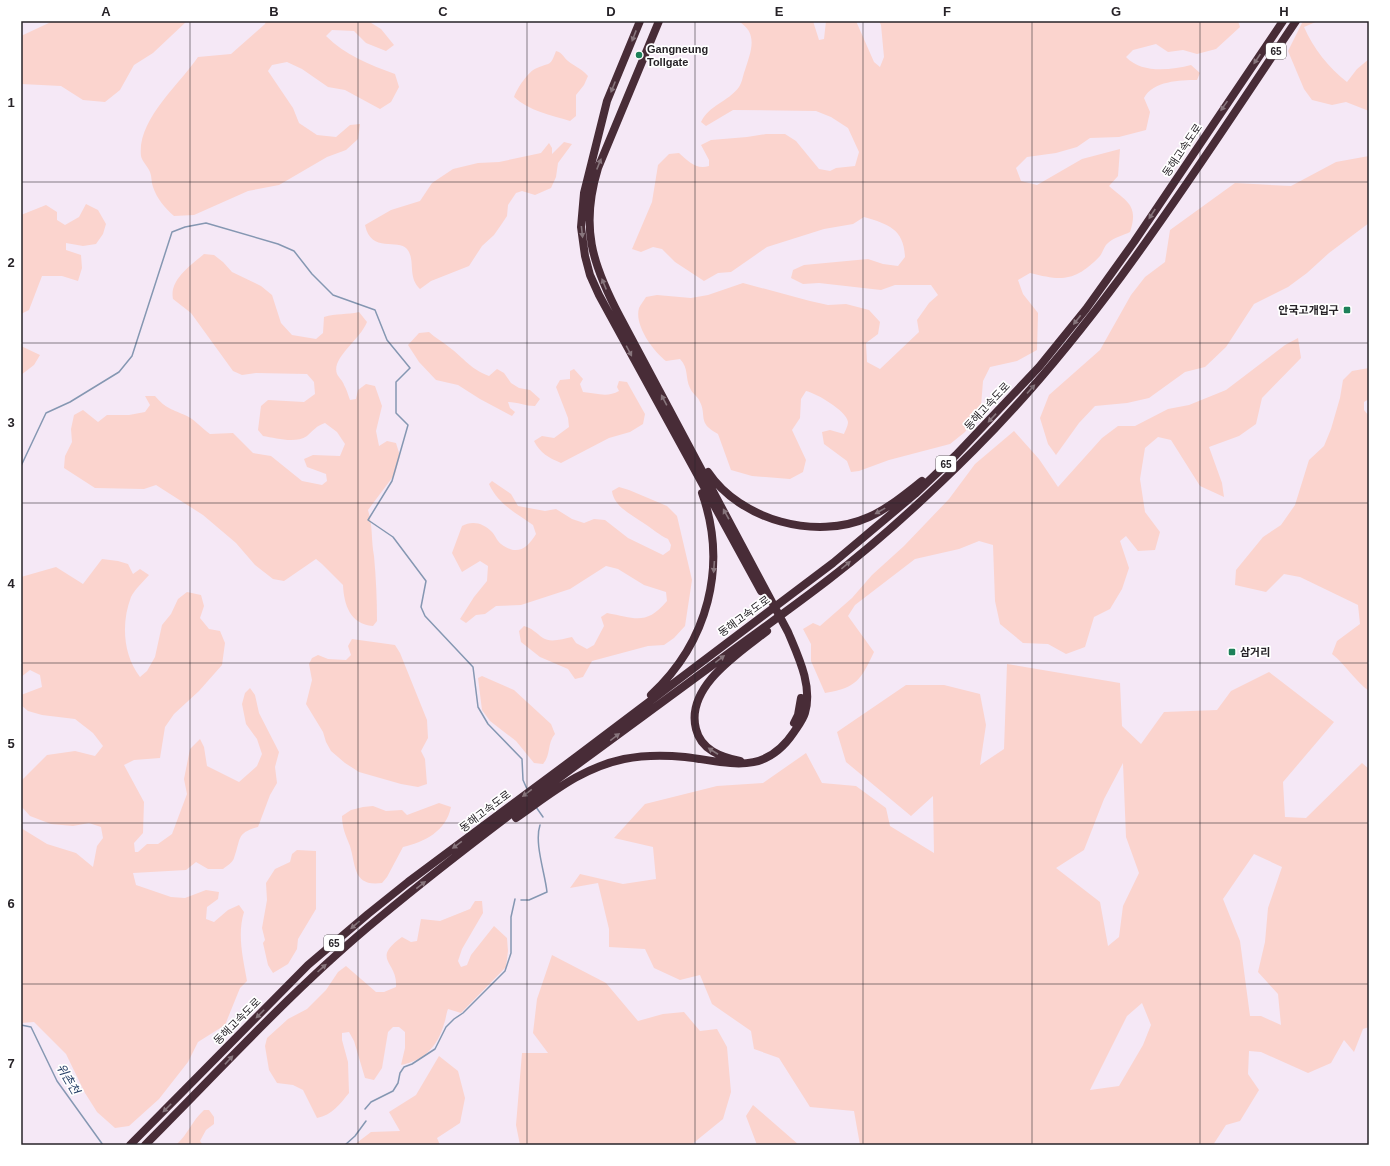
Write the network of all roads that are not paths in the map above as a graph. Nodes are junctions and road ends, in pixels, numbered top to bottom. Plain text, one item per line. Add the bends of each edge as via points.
1 (640, 21) edge
2 (659, 21) edge
3 (1283, 21) edge
4 (1296, 21) edge
5 (680, 436) junction
6 (956, 455) junction
7 (831, 578) junction
8 (786, 632) junction
9 (568, 770) junction
10 (493, 827) junction
11 (130, 1145) edge
12 (145, 1145) edge

1 -> 5 highway via 606,107 584,193 581,227 585,256 596,289
5 -> 2 highway via 605,289 594,259 589,231 589,201 598,168
3 -> 6 highway, 동해고속도로 / 65 via 1086,309 1038,367
7 -> 4 highway, 동해고속도로 / 65 via 968,456 1052,365 1106,298 1156,228
6 -> 5 highway via 900,499 869,517 839,526 804,526 776,520 749,508 735,498 711,477
5 - 8 highway
5 -> 9 highway via 703,494 714,535 713,578 701,621 687,651 660,686 575,755
6 - 9 highway, 동해고속도로 / 65 via 898,509 833,563
8 -> 7 highway via 801,683 798,715 790,731 772,749 754,759 740,761 722,757 706,747 697,734 694,720 701,694 728,663 803,604
9 -> 7 highway, 동해고속도로 / 65
8 - 9 highway via 803,668 805,713 789,739 774,754 734,765 664,756 627,758
9 - 10 highway
9 -> 10 highway, 동해고속도로 / 65
10 -> 11 highway, 동해고속도로 / 65 via 408,882 335,942
12 -> 10 highway, 동해고속도로 / 65 via 265,1022 325,965 379,918

